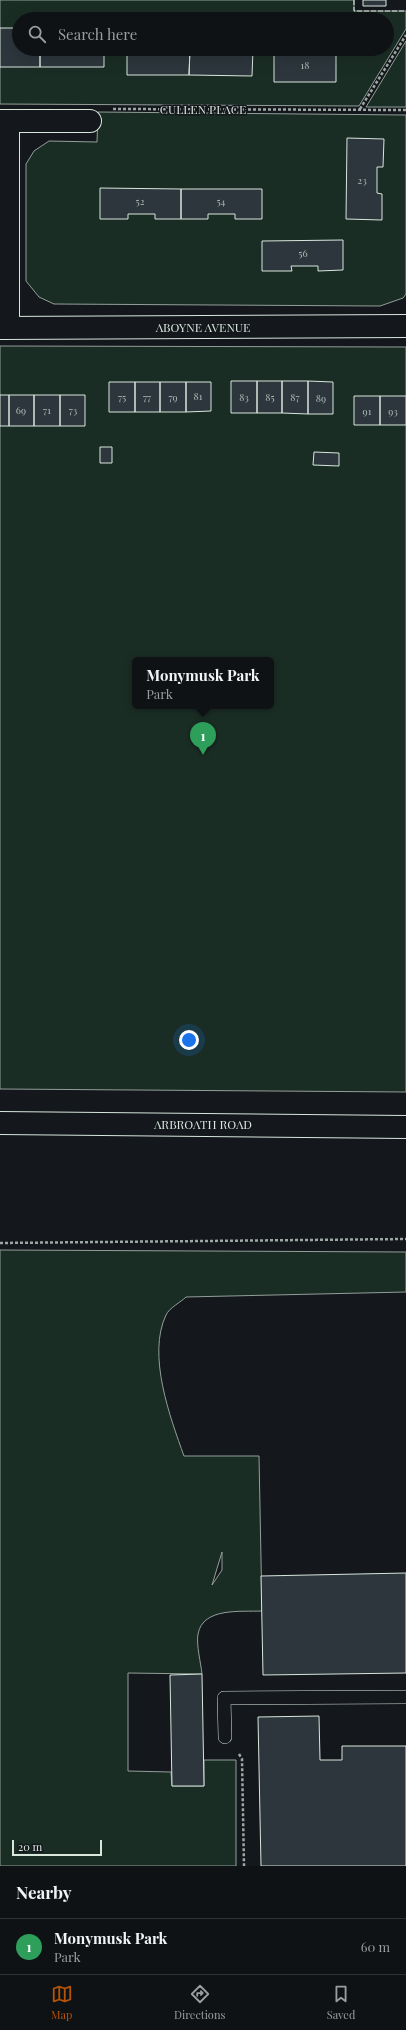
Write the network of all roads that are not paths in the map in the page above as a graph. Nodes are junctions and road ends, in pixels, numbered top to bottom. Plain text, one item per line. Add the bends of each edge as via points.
1 (4, 121) edge
2 (90, 121) road end
3 (406, 326) edge
4 (4, 328) edge
5 (0, 1123) edge
6 (406, 1127) edge
7 (406, 1697) edge
8 (226, 1737) road end

1 - 2 street
1 - 4 street
3 - 4 street, ABOYNE AVENUE
5 - 6 street, ARBROATH ROAD
7 - 8 lane via 224,1698

